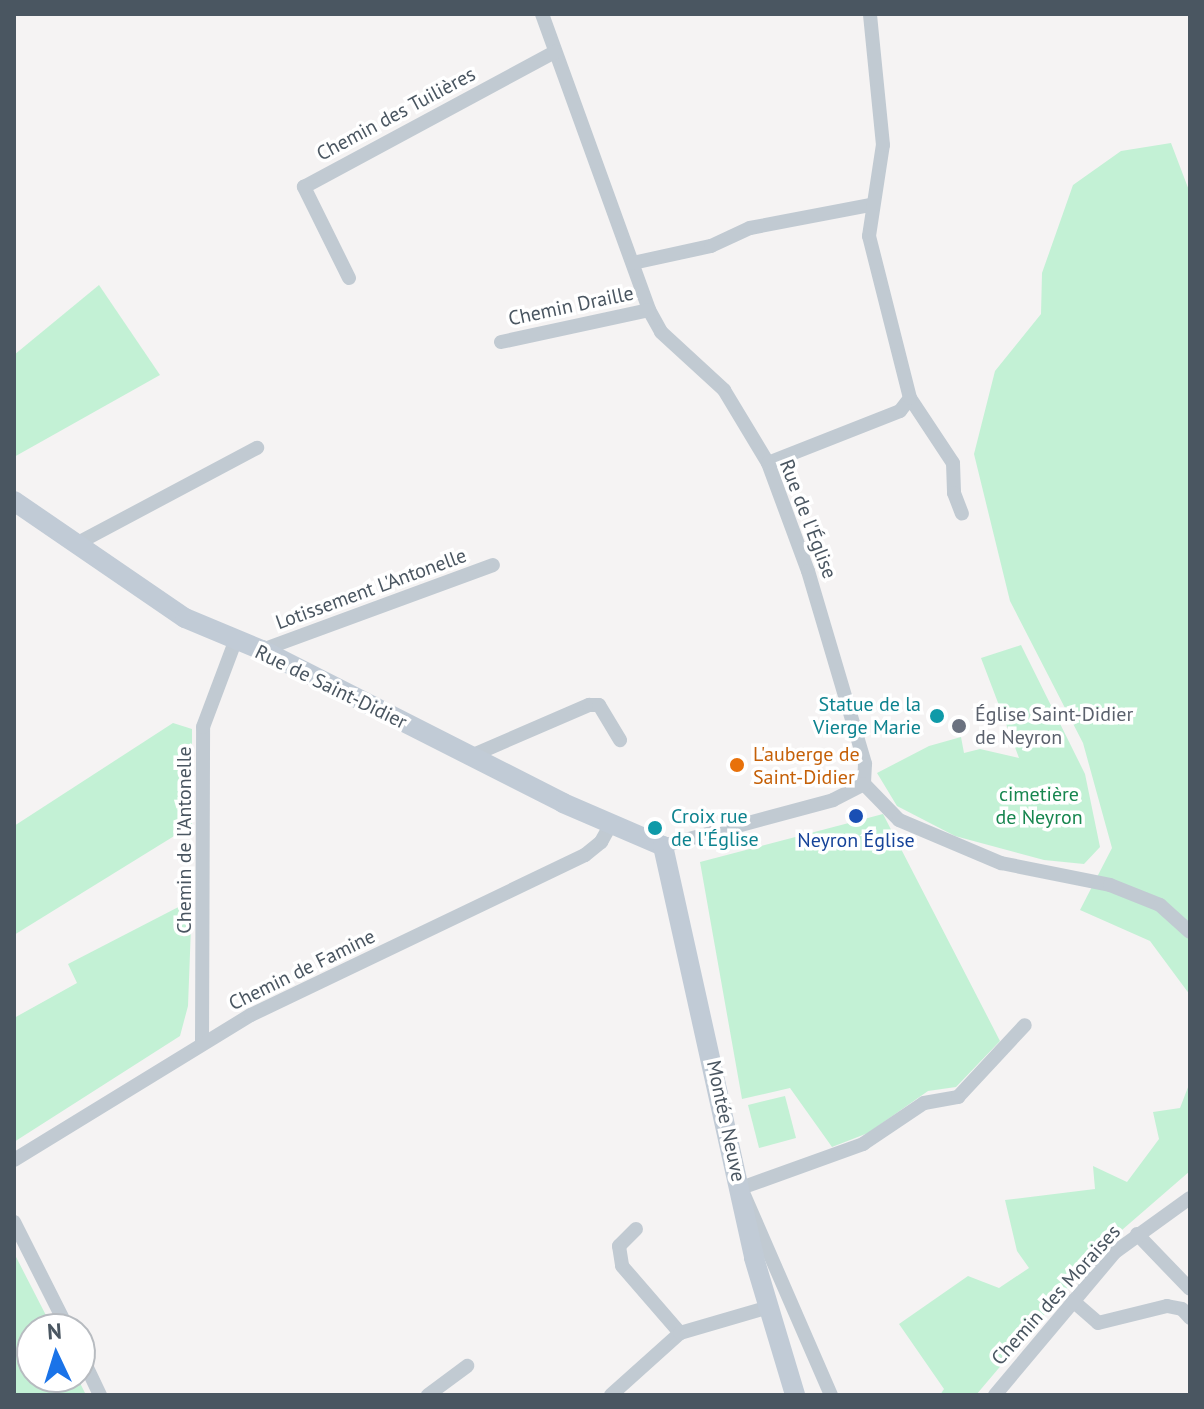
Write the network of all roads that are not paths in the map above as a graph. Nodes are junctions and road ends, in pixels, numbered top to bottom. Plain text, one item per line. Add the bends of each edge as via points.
1 (542, 14) edge
2 (870, 14) edge
3 (555, 52) junction
4 (871, 205) junction
5 (633, 263) junction
6 (349, 278) dead end
7 (649, 310) junction
8 (501, 342) dead end
9 (910, 398) junction
10 (257, 448) dead end
11 (768, 463) junction
12 (14, 501) edge
13 (962, 514) dead end
14 (78, 543) junction
15 (493, 565) dead end
16 (235, 642) junction
17 (262, 650) junction
18 (620, 740) dead end
19 (471, 756) junction
20 (864, 784) junction
21 (610, 826) junction
22 (663, 846) junction
23 (1190, 932) edge
24 (1025, 1025) dead end
25 (202, 1044) junction
26 (14, 1160) edge
27 (741, 1188) junction
28 (1190, 1198) edge
29 (14, 1222) edge
30 (636, 1229) dead end
31 (1137, 1234) junction
32 (1190, 1289) edge
33 (1073, 1301) junction
34 (769, 1307) junction
35 (60, 1313) edge
36 (1190, 1318) edge
37 (680, 1333) junction
38 (467, 1366) dead end
39 (428, 1395) edge
40 (611, 1395) edge
41 (795, 1395) edge
42 (831, 1395) edge
43 (995, 1395) edge

1 - 3 street, Rue de l'Église
2 - 4 street via 883,145
3 - 5 street, Rue de l'Église
3 - 6 street, Chemin des Tuilières via 304,187
4 - 5 street via 750,228 711,246
4 - 9 street via 872,260
5 - 7 street, Rue de l'Église
7 - 8 street, Chemin Draille
7 - 11 street, Rue de l'Église via 661,332 724,390
9 - 11 street via 900,411
9 - 13 street via 953,463 954,493
10 - 14 street
11 - 20 street, Rue de l'Église via 812,584 865,764
12 - 14 street, Rue de Saint-Didier
14 - 16 street, Rue de Saint-Didier via 142,591
15 - 17 street, Lotissement L'Antonelle
16 - 17 street, Rue de Saint-Didier
16 - 25 street, Chemin de l'Antonelle via 203,727
17 - 19 street, Rue de Saint-Didier
18 - 19 street via 599,705 589,705
19 - 21 street, Rue de Saint-Didier
20 - 22 street via 833,800
20 - 23 street via 899,820 1001,863 1110,885 1160,905
21 - 22 street, Rue de Saint-Didier
21 - 25 street, Chemin de Famine via 585,855 251,1015
22 - 27 street, Montée Neuve
24 - 27 street via 958,1097 924,1103 863,1144
25 - 26 street, Chemin de Famine
27 - 34 street, Montée Neuve
27 - 42 street
28 - 31 street, Chemin des Moraises
29 - 35 street
30 - 37 street via 619,1246 622,1266
31 - 32 street
31 - 33 street, Chemin des Moraises
33 - 36 street via 1098,1323 1167,1306 1182,1309
33 - 43 street, Chemin des Moraises
34 - 37 street
34 - 41 street, Montée Neuve
37 - 40 street
38 - 39 street

